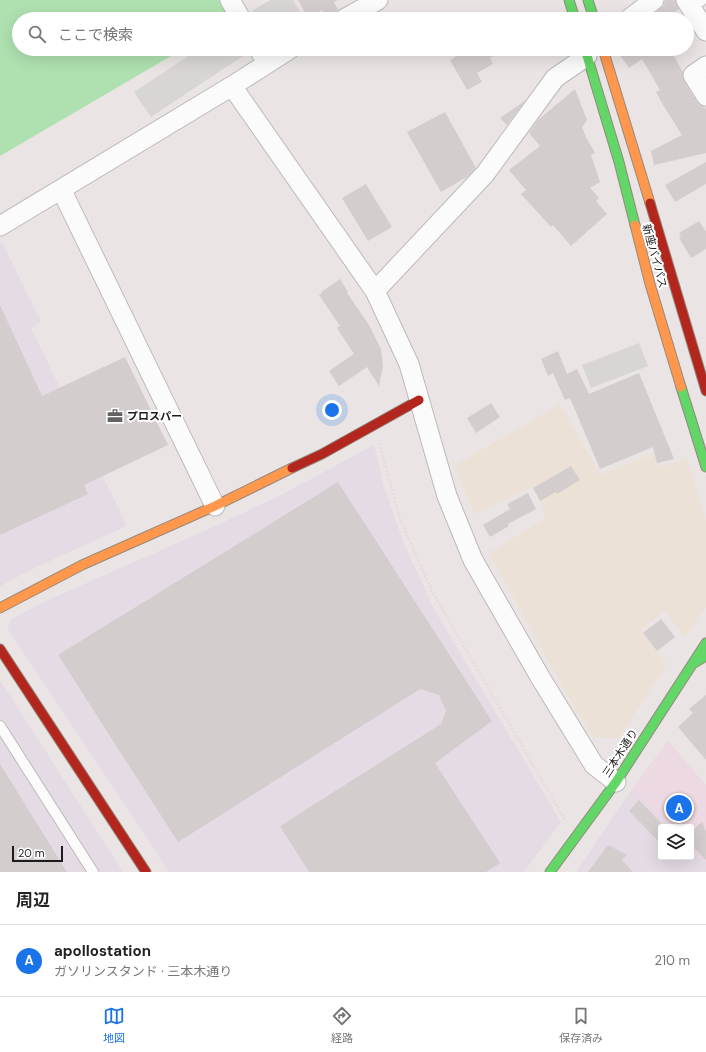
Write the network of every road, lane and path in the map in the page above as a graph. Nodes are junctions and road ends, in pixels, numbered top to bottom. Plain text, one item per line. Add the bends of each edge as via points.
1 (230, 0) edge
2 (378, 0) edge
3 (569, 0) edge
4 (588, 0) edge
5 (654, 0) edge
6 (693, 3) edge
7 (237, 12) edge
8 (357, 12) edge
9 (573, 12) edge
10 (592, 12) edge
11 (638, 12) edge
12 (706, 31) edge
13 (263, 56) edge
14 (585, 56) edge
15 (593, 56) edge
16 (594, 56) edge
17 (706, 66) edge
18 (232, 86) junction
19 (706, 96) edge
20 (61, 189) junction
21 (0, 226) edge
22 (375, 291) junction
23 (706, 391) edge
24 (419, 400) junction
25 (378, 437) dead end
26 (706, 467) edge
27 (216, 506) junction
28 (0, 608) edge
29 (706, 644) edge
30 (0, 649) edge
31 (706, 656) edge
32 (694, 663) junction
33 (0, 726) edge
34 (616, 782) junction
35 (566, 822) dead end
36 (93, 872) edge
37 (146, 872) edge
38 (550, 872) edge

1 - 7 street
2 - 8 street
3 - 9 main road
4 - 10 main road
5 - 11 street
6 - 12 street
13 - 18 street
14 - 22 street via 555,78 485,174
15 - 26 main road, 新座バイパス via 650,284
16 - 23 main road, 新座バイパス via 641,172
17 - 19 street via 693,75
18 - 20 street
18 - 22 street
20 - 21 street
20 - 27 street
22 - 24 street via 409,364
24 - 27 main road via 322,454
24 - 34 street via 447,496 473,560 540,678 594,764
25 - 35 path via 400,519 432,591
27 - 28 main road via 82,565
29 - 32 main road, 三本木通り
30 - 37 main road
31 - 32 main road
32 - 34 main road, 三本木通り
33 - 36 lane
34 - 38 main road, 三本木通り

